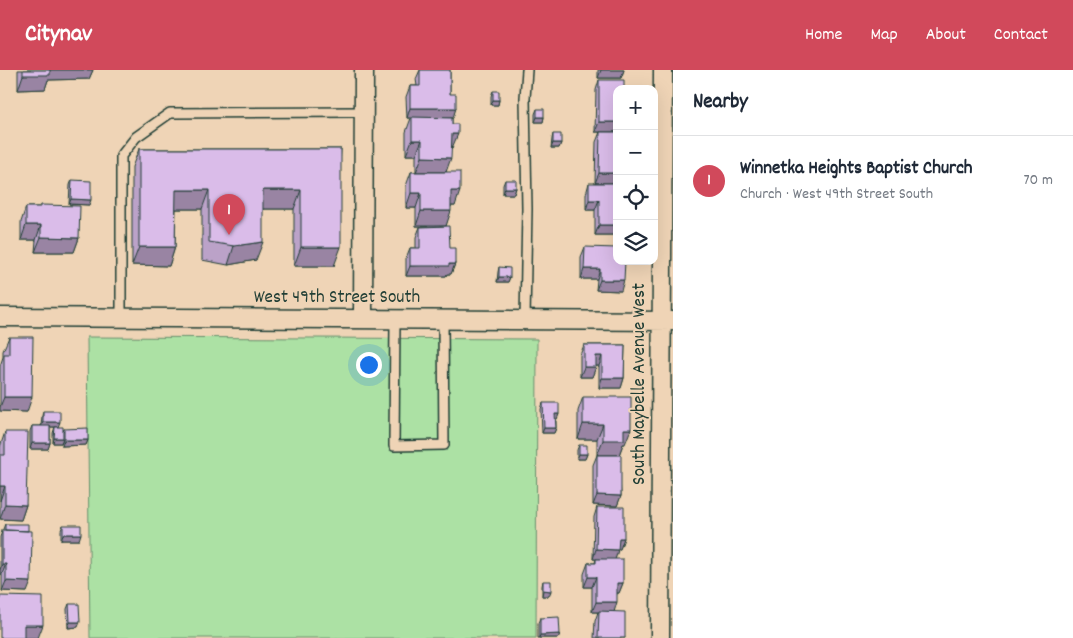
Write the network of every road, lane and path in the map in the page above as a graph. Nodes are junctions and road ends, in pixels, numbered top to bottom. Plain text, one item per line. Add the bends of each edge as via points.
1 (364, 70) edge
2 (527, 70) edge
3 (663, 70) edge
4 (363, 112) junction
5 (0, 317) edge
6 (122, 318) junction
7 (363, 320) junction
8 (395, 320) junction
9 (443, 320) junction
10 (525, 320) junction
11 (667, 321) edge
12 (660, 638) edge

1 - 4 street
2 - 10 lane
3 - 11 street, South Maybelle Avenue West
4 - 6 lane via 170,113 136,137 122,156
4 - 7 street
5 - 6 street, West 49th Street South
6 - 7 street, West 49th Street South
7 - 8 street, West 49th Street South
8 - 9 street, West 49th Street South
8 - 9 lane via 394,446 444,445
9 - 10 street, West 49th Street South
10 - 11 street, West 49th Street South
11 - 12 street, South Maybelle Avenue West

